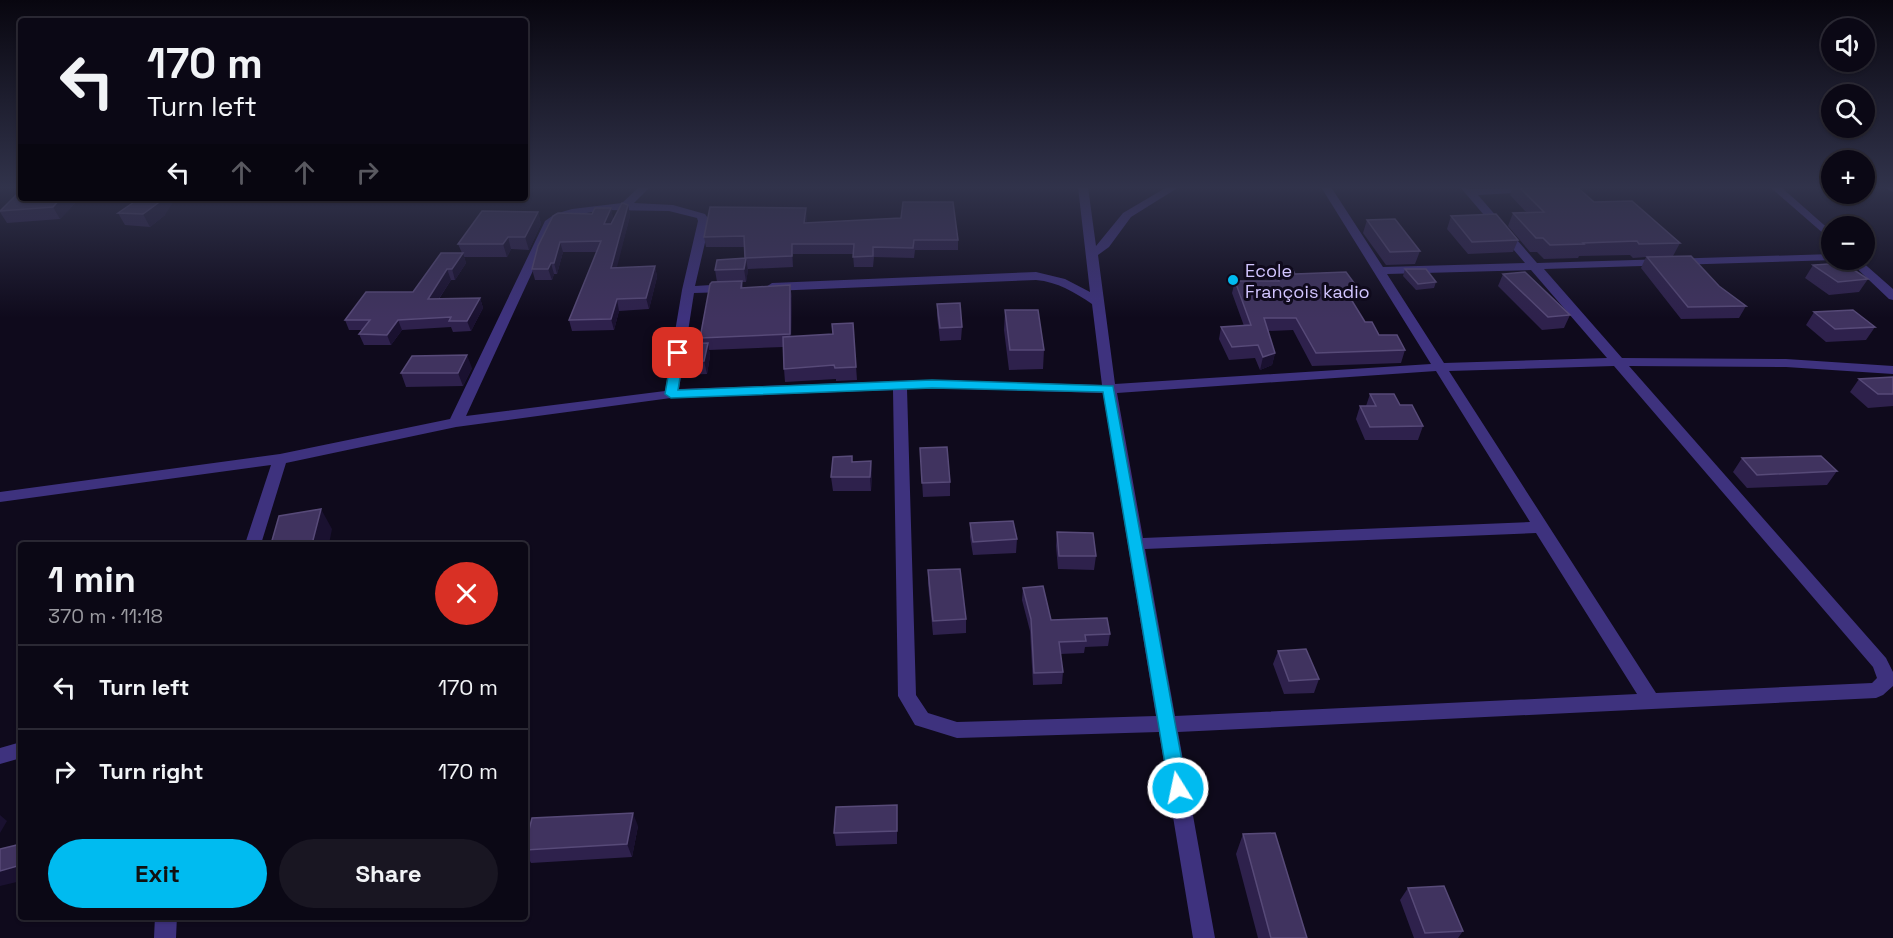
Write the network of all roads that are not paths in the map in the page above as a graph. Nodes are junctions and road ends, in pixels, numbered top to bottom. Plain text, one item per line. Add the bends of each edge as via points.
1 (545, 231) edge
2 (702, 231) edge
3 (1090, 231) edge
4 (1115, 231) edge
5 (1354, 231) edge
6 (1502, 231) edge
7 (1093, 254) junction
8 (1821, 257) edge
9 (1532, 266) junction
10 (1865, 270) edge
11 (1379, 271) junction
12 (760, 287) edge
13 (736, 288) edge
14 (688, 290) junction
15 (1893, 296) edge
16 (1096, 301) junction
17 (1617, 362) junction
18 (1440, 367) junction
19 (1893, 370) edge
20 (900, 385) junction
21 (1108, 389) junction
22 (671, 394) junction
23 (456, 422) junction
24 (280, 459) junction
25 (0, 497) edge
26 (1541, 527) junction
27 (255, 542) edge
28 (1136, 544) junction
29 (1650, 699) junction
30 (1167, 724) junction
31 (18, 751) edge
32 (0, 756) edge
33 (166, 920) edge
34 (165, 938) edge
35 (1204, 938) edge

1 - 23 street
2 - 14 street
3 - 7 street
4 - 7 street
5 - 11 street
6 - 9 street
7 - 16 street
8 - 9 street
9 - 11 street
9 - 17 street
10 - 15 street
11 - 18 street
12 - 16 street via 1036,276 1073,285
13 - 14 street
14 - 22 street
16 - 21 street
17 - 18 street
17 - 19 street via 1786,363
17 - 29 street via 1860,639 1880,663 1887,680 1876,690
18 - 21 street
18 - 26 street
20 - 21 street
20 - 22 street
20 - 30 street via 907,696 922,719 957,730
21 - 28 street
22 - 23 street
23 - 24 street
24 - 25 street
24 - 27 street
26 - 28 street
26 - 29 street
28 - 30 street
29 - 30 street
30 - 35 street
31 - 32 street
33 - 34 street

